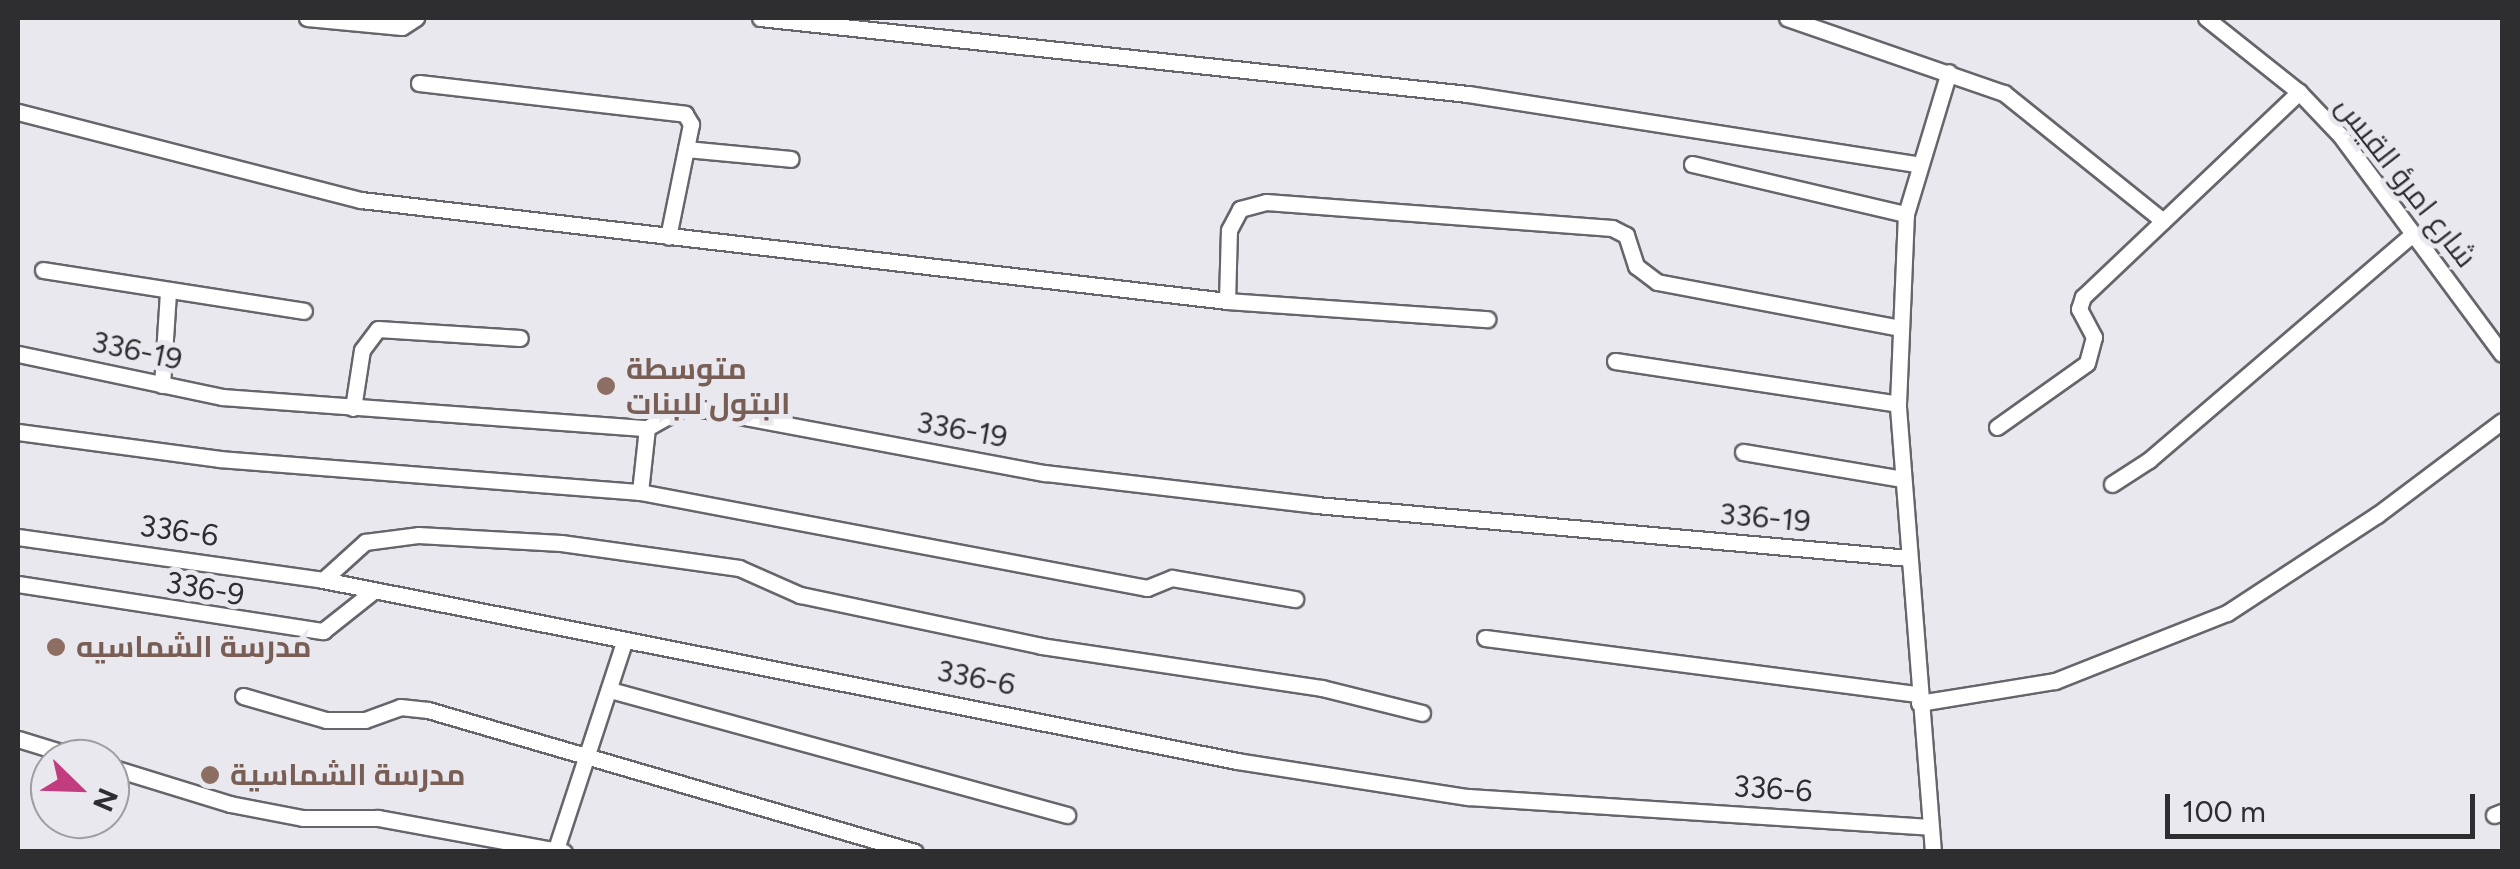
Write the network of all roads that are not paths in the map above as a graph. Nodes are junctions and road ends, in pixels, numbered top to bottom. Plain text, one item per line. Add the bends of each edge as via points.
1 (306, 18) edge
2 (416, 18) edge
3 (760, 18) edge
4 (1787, 18) edge
5 (2206, 18) edge
6 (1949, 72) junction
7 (420, 83) dead end
8 (2299, 92) junction
9 (18, 112) edge
10 (686, 149) junction
11 (791, 160) dead end
12 (1692, 164) dead end
13 (1918, 164) junction
14 (1906, 214) junction
15 (2163, 221) junction
16 (2413, 234) junction
17 (668, 237) junction
18 (43, 270) dead end
19 (168, 293) junction
20 (1227, 300) junction
21 (304, 311) dead end
22 (1487, 318) dead end
23 (1900, 328) junction
24 (520, 338) dead end
25 (18, 354) edge
26 (2502, 354) edge
27 (1615, 361) dead end
28 (162, 385) junction
29 (1898, 404) junction
30 (353, 408) junction
31 (2502, 421) edge
32 (1997, 427) dead end
33 (646, 428) junction
34 (18, 432) edge
35 (1743, 452) dead end
36 (1903, 478) junction
37 (2112, 484) dead end
38 (640, 492) junction
39 (18, 537) edge
40 (1908, 558) junction
41 (323, 580) junction
42 (18, 584) edge
43 (371, 593) junction
44 (1295, 599) dead end
45 (1484, 638) dead end
46 (624, 642) junction
47 (610, 690) junction
48 (244, 696) dead end
49 (1919, 698) junction
50 (1422, 713) dead end
51 (588, 759) junction
52 (130, 772) edge
53 (1067, 815) dead end
54 (1930, 827) junction
55 (560, 850) edge
56 (915, 852) edge
57 (1934, 852) edge

1 - 2 street via 402,27
3 - 13 street via 1468,94
4 - 6 street
5 - 8 street, شارع امرؤ القيس
6 - 13 street
6 - 15 street via 2004,93
7 - 10 street via 685,114 691,124
8 - 15 street
8 - 16 street, شارع امرؤ القيس
9 - 17 street via 361,200
10 - 11 street
10 - 17 street
12 - 14 street
13 - 14 street
14 - 23 street
15 - 32 street via 2083,298 2079,309 2094,337 2087,363
16 - 26 street, شارع امرؤ القيس
16 - 37 street
17 - 20 street
18 - 19 street
19 - 21 street
19 - 28 street
20 - 22 street
20 - 23 street via 1228,230 1240,208 1266,202 1612,228 1626,235 1636,266 1656,282
23 - 29 street
24 - 30 street via 378,329 362,350
25 - 28 street, 336-19
27 - 29 street
28 - 30 street, 336-19
29 - 36 street
30 - 33 street, 336-19
31 - 49 street via 2377,515 2227,613 2055,681
33 - 38 street
33 - 40 street, 336-19 via 686,406 1045,472 1316,505
34 - 38 street via 220,459
35 - 36 street
36 - 40 street
38 - 44 street via 1147,588 1172,578
39 - 41 street, 336-6
40 - 49 street
41 - 43 street, 336-6
41 - 50 street via 365,542 418,535 561,543 739,568 800,596 1202,675 1322,688
42 - 43 street, 336-9 via 323,631
43 - 46 street, 336-6
45 - 49 street
46 - 47 street
46 - 54 street, 336-6 via 1237,761 1468,797
47 - 51 street
47 - 53 street
48 - 51 street via 326,720 365,720 400,707 428,710
49 - 54 street
51 - 55 street
51 - 56 street
52 - 55 street via 303,818 378,818
54 - 57 street

